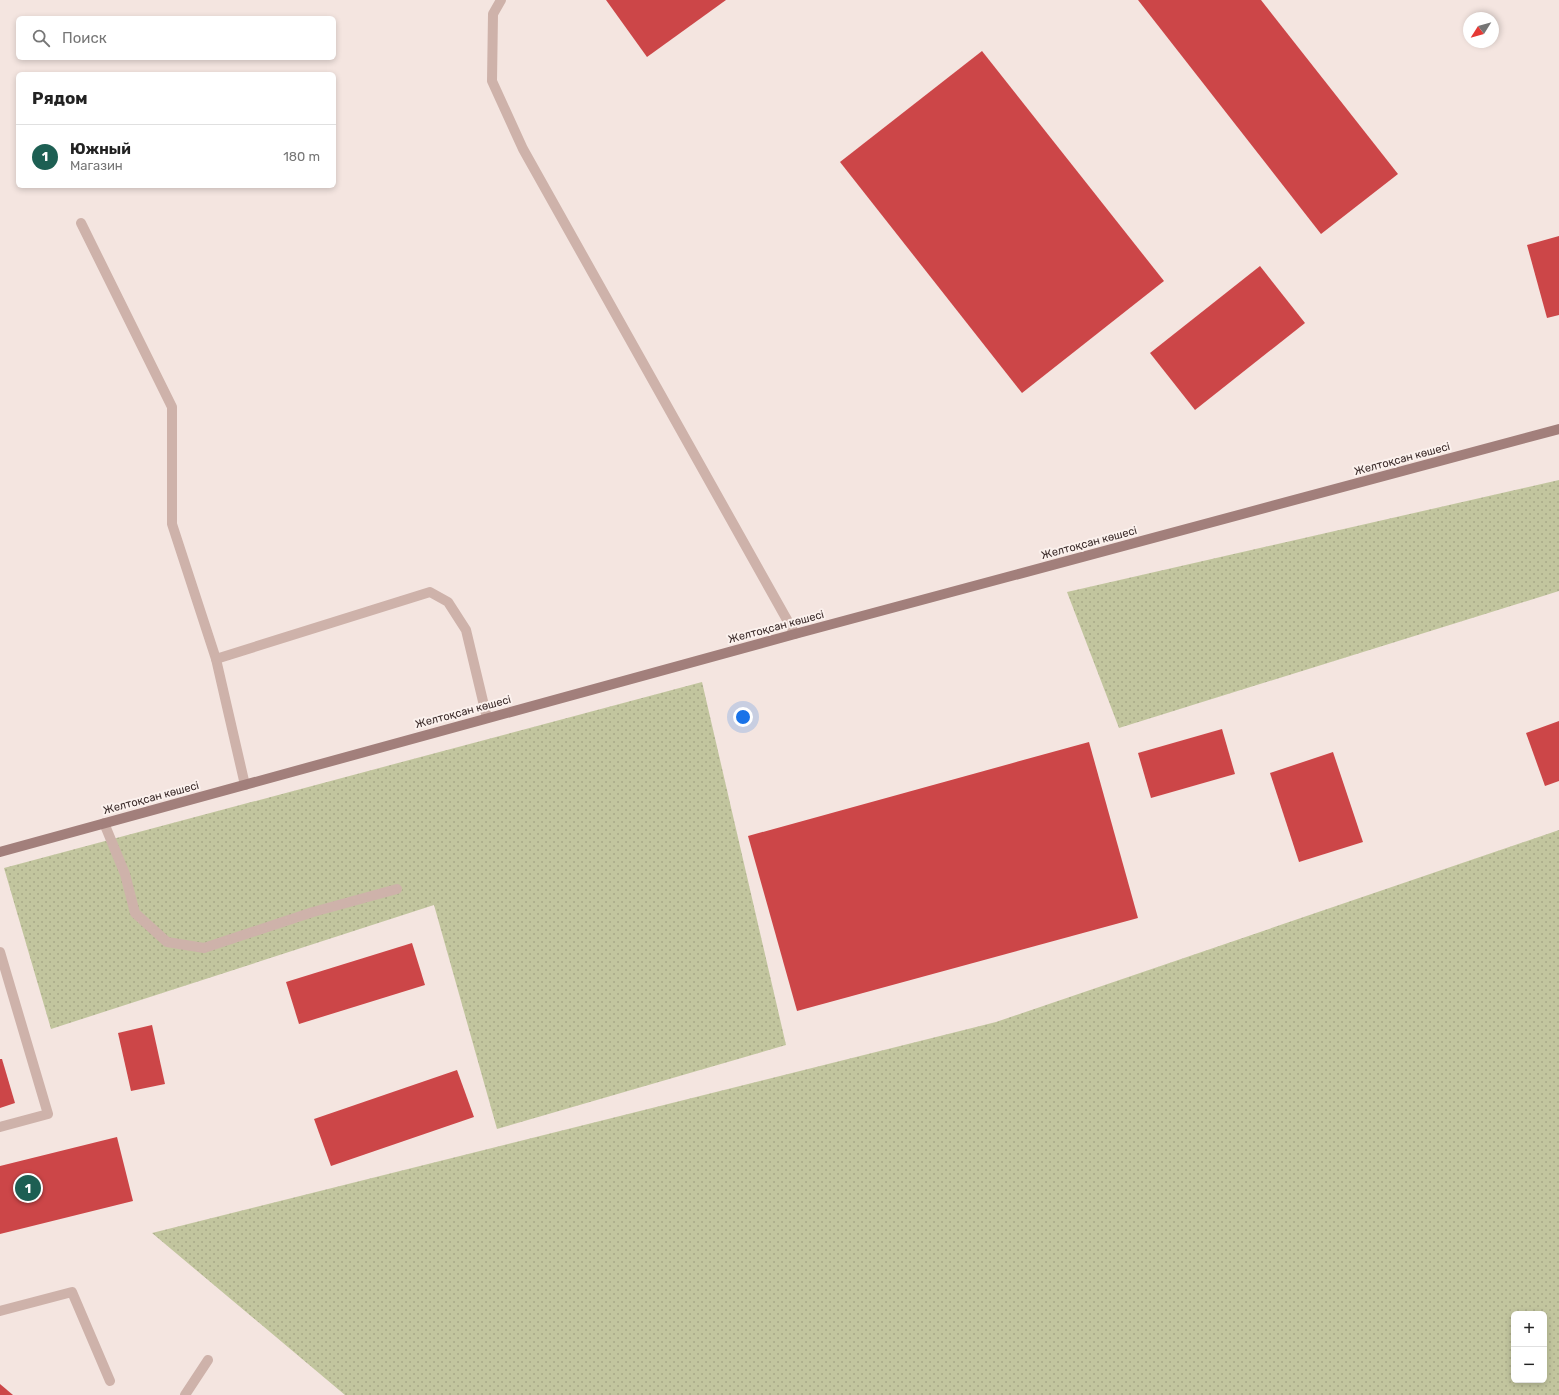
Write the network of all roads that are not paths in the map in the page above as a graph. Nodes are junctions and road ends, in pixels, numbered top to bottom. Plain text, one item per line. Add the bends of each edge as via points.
1 (501, 0) edge
2 (81, 224) dead end
3 (1559, 429) edge
4 (795, 634) junction
5 (216, 659) junction
6 (487, 718) junction
7 (245, 785) junction
8 (104, 823) junction
9 (0, 852) edge
10 (397, 889) dead end
11 (0, 952) edge
12 (0, 1127) edge
13 (0, 1311) edge
14 (208, 1360) dead end
15 (110, 1381) dead end
16 (185, 1395) edge

1 - 4 lane via 493,14 492,81 523,149
2 - 5 lane via 172,407 172,524
3 - 4 main road, Желтоқсан көшесі
4 - 6 main road, Желтоқсан көшесі
5 - 6 lane via 430,592 448,602 466,630
5 - 7 lane
6 - 7 main road, Желтоқсан көшесі
7 - 8 main road, Желтоқсан көшесі
8 - 9 main road, Желтоқсан көшесі
8 - 10 lane via 125,874 135,913 167,942 204,948 313,912
11 - 12 lane via 48,1114
13 - 15 lane via 72,1292
14 - 16 lane

